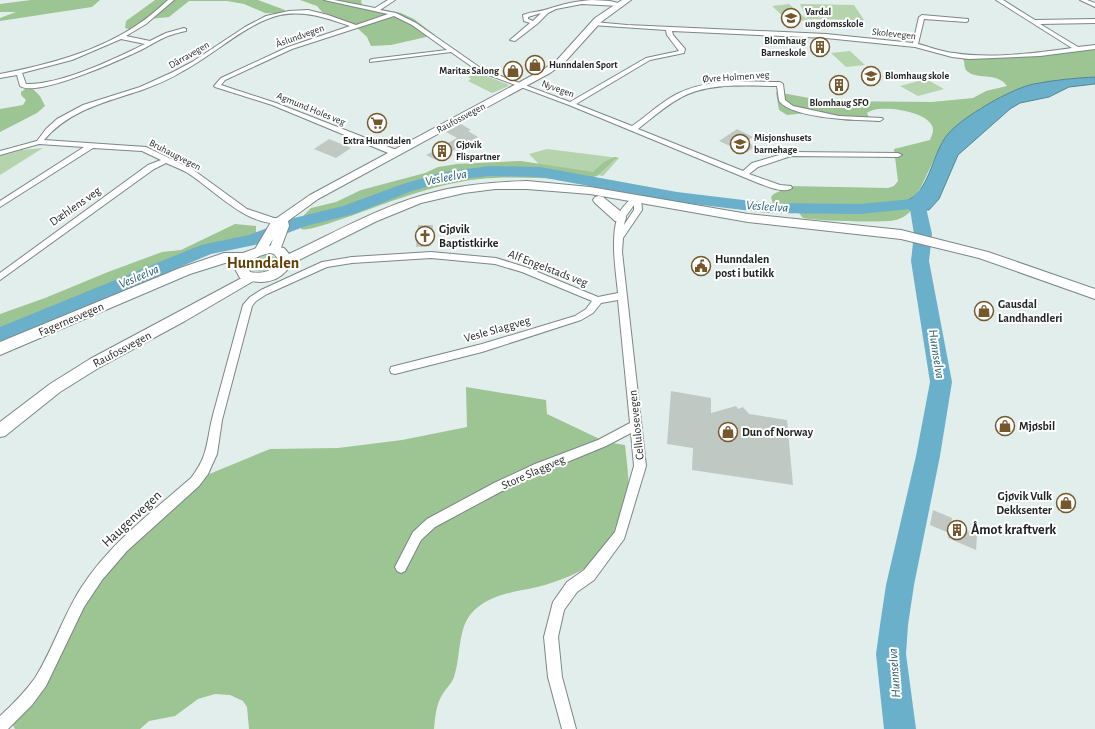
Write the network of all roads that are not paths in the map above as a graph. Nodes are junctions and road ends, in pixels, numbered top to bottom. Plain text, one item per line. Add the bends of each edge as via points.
1 (171, 0) edge
2 (327, 0) edge
3 (392, 0) edge
4 (999, 0) edge
5 (1083, 0) edge
6 (623, 2) edge
7 (1095, 5) edge
8 (376, 10) junction
9 (547, 11) junction
10 (394, 14) junction
11 (966, 20) dead end
12 (1095, 21) edge
13 (1033, 22) junction
14 (535, 23) junction
15 (594, 24) junction
16 (354, 26) junction
17 (669, 29) junction
18 (184, 30) dead end
19 (120, 37) junction
20 (512, 40) dead end
21 (151, 43) junction
22 (915, 45) junction
23 (1095, 47) edge
24 (1076, 49) junction
25 (450, 50) junction
26 (372, 61) dead end
27 (19, 72) junction
28 (0, 76) edge
29 (217, 86) joint
30 (521, 86) junction
31 (571, 104) junction
32 (880, 118) dead end
33 (633, 129) junction
34 (39, 142) junction
35 (92, 145) junction
36 (0, 153) edge
37 (396, 153) junction
38 (898, 155) dead end
39 (167, 160) junction
40 (744, 174) junction
41 (509, 185) junction
42 (788, 188) dead end
43 (599, 200) junction
44 (635, 204) junction
45 (0, 205) edge
46 (620, 218) junction
47 (282, 220) junction
48 (621, 236) junction
49 (260, 251) junction
50 (280, 254) junction
51 (245, 269) junction
52 (0, 277) edge
53 (1073, 285) junction
54 (1095, 289) edge
55 (1095, 294) edge
56 (622, 296) junction
57 (597, 300) junction
58 (240, 340) joint
59 (0, 349) edge
60 (395, 370) dead end
61 (636, 425) junction
62 (0, 431) edge
63 (401, 566) dead end
64 (0, 726) edge
65 (569, 729) edge

1 - 19 street via 145,22
2 - 8 street, Nyvegen
3 - 8 street
4 - 13 street
5 - 7 street
6 - 9 street via 582,1 566,3
6 - 15 main road, Raufossvegen
8 - 10 street, Nyvegen
9 - 14 street
9 - 14 street via 525,16 526,20
10 - 16 street, Åslundvegen
10 - 25 street, Nyvegen via 414,24
11 - 22 street via 922,17
12 - 13 street
13 - 24 street
14 - 20 street
15 - 17 street, Skolevegen
15 - 30 main road, Raufossvegen via 560,62
16 - 29 street, Åslundvegen via 308,41 263,60 223,78
16 - 34 street, Dårravegen via 314,12 291,12 273,16 156,83 71,113 56,123
17 - 22 street, Skolevegen via 826,36
17 - 31 street via 682,52 648,58
18 - 21 street via 168,34
19 - 21 street
19 - 27 street via 68,59
21 - 27 street via 93,69 34,86 23,86
22 - 24 street, Skolevegen via 969,57 1040,54
23 - 24 street, Skolevegen
25 - 26 street
25 - 30 street, Nyvegen via 480,70
27 - 28 street
29 - 37 street, Agmund Holes veg via 274,104
30 - 31 street, Nyvegen
30 - 37 main road, Raufossvegen
31 - 33 street, Nyvegen
32 - 33 street, Øvre Holmen veg via 839,118 791,108 784,105 779,97 780,84 730,85 699,89 679,96
33 - 40 street, Nyvegen
34 - 35 street, Bruhaugvegen
34 - 36 street, Bruhaugvegen
35 - 39 street, Bruhaugvegen via 143,149
35 - 45 street
37 - 47 main road, Raufossvegen via 314,197
38 - 40 street via 790,154 755,165
39 - 47 street, Bruhaugvegen via 189,171 244,211 273,221
39 - 52 street, Dæhlens veg via 151,167
40 - 42 street, Nyvegen
41 - 43 main road
41 - 44 main road via 560,186
41 - 50 main road via 462,189 424,198 319,244
43 - 44 main road
43 - 46 main road
44 - 46 street
44 - 48 street, Cellulosevegen
44 - 53 main road via 735,224 806,224 900,234 952,246
46 - 48 street, Cellulosevegen
47 - 49 main road, Raufossvegen via 268,234
47 - 50 main road
48 - 56 street, Cellulosevegen via 618,259
49 - 50 main road
49 - 51 main road
50 - 51 main road, Fagernesvegen via 283,267 273,274 262,278
51 - 59 main road, Fagernesvegen via 231,264 209,263
51 - 62 main road, Raufossvegen via 212,298 55,388
53 - 54 main road
53 - 55 main road
56 - 57 street, Alf Engelstads veg
56 - 61 street, Cellulosevegen
57 - 58 street, Alf Engelstads veg via 525,270 496,261 431,255 352,260 326,264 305,272 253,299 245,313
57 - 60 street, Vesle Slaggveg via 590,311 578,318 482,348
58 - 64 street, Haugenvegen via 217,420 211,454 204,470 116,553 83,597 40,683 26,702
61 - 63 street, Store Slaggveg via 602,443 498,487 430,523 417,536
61 - 65 street, Cellulosevegen via 640,466 620,535 589,575 572,587 558,607 551,637 555,677

